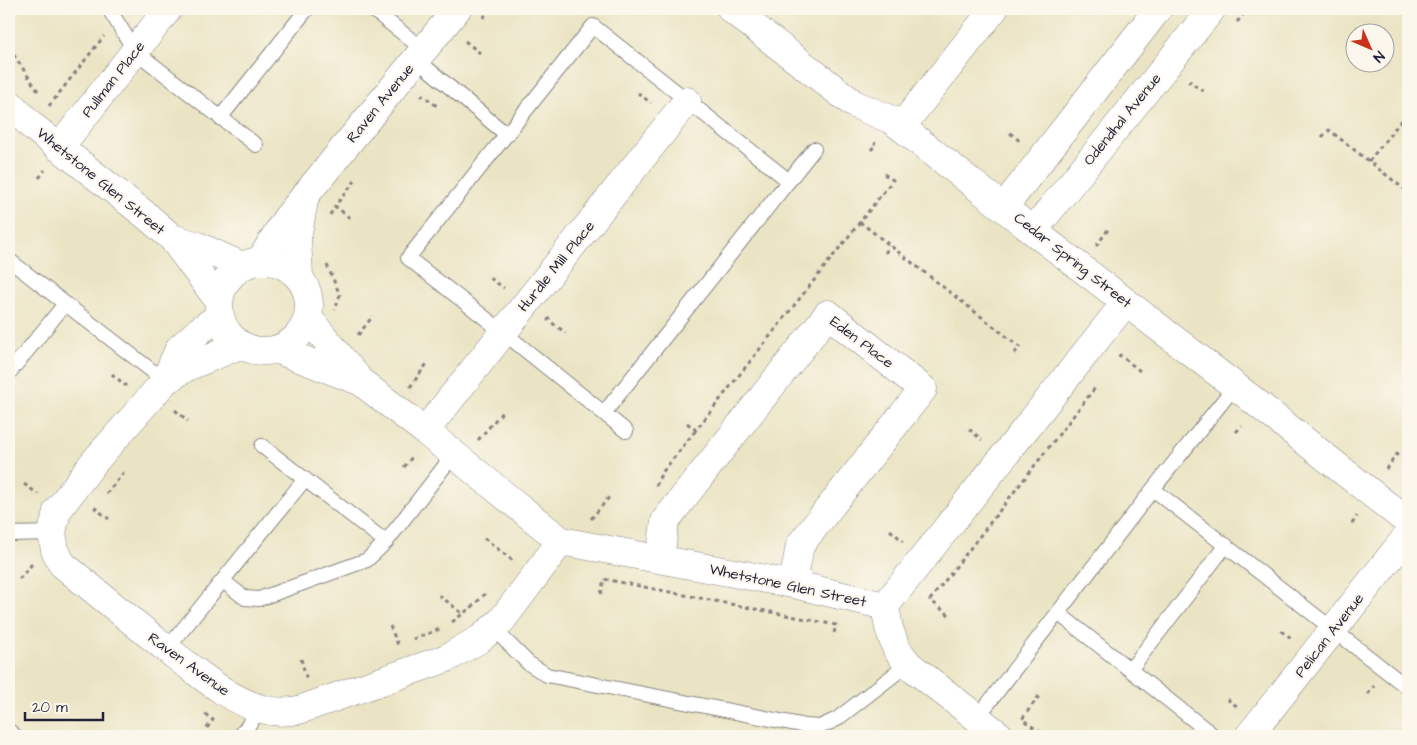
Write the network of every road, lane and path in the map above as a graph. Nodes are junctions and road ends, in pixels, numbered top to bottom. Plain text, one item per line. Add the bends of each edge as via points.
1 (168, 9) edge
2 (307, 9) edge
3 (372, 9) edge
4 (457, 9) edge
5 (491, 9) edge
6 (731, 9) edge
7 (994, 9) edge
8 (1158, 9) edge
9 (1212, 9) edge
10 (1248, 9) edge
11 (113, 15) edge
12 (480, 22) dead end
13 (1236, 23) dead end
14 (470, 35) dead end
15 (9, 48) edge
16 (135, 51) junction
17 (480, 53) dead end
18 (420, 55) junction
19 (1195, 74) dead end
20 (1205, 92) dead end
21 (687, 101) junction
22 (9, 102) edge
23 (417, 102) dead end
24 (438, 107) dead end
25 (1408, 112) edge
26 (220, 118) junction
27 (901, 127) junction
28 (507, 134) junction
29 (1322, 138) dead end
30 (256, 145) dead end
31 (59, 148) junction
32 (814, 149) dead end
33 (1369, 161) junction
34 (884, 174) dead end
35 (358, 176) dead end
36 (788, 181) junction
37 (1408, 191) edge
38 (304, 197) junction
39 (335, 206) junction
40 (1004, 207) junction
41 (350, 218) dead end
42 (327, 221) dead end
43 (860, 222) junction
44 (1033, 231) junction
45 (172, 238) junction
46 (890, 246) junction
47 (885, 253) dead end
48 (324, 259) dead end
49 (9, 260) edge
50 (251, 264) junction
51 (299, 276) junction
52 (1126, 302) junction
53 (65, 304) junction
54 (219, 309) junction
55 (321, 316) junction
56 (373, 316) dead end
57 (503, 332) junction
58 (240, 345) junction
59 (278, 350) junction
60 (1014, 354) dead end
61 (338, 355) junction
62 (429, 361) dead end
63 (1114, 363) dead end
64 (1140, 370) dead end
65 (9, 373) edge
66 (165, 381) junction
67 (361, 382) junction
68 (1096, 386) dead end
69 (1235, 386) junction
70 (410, 387) dead end
71 (504, 410) dead end
72 (604, 413) junction
73 (168, 417) dead end
74 (188, 421) dead end
75 (687, 423) dead end
76 (425, 431) junction
77 (626, 431) dead end
78 (477, 441) dead end
79 (262, 446) dead end
80 (404, 451) dead end
81 (454, 454) junction
82 (132, 463) dead end
83 (404, 467) dead end
84 (305, 479) junction
85 (1153, 489) junction
86 (611, 494) dead end
87 (109, 519) dead end
88 (591, 519) dead end
89 (1408, 522) edge
90 (52, 533) junction
91 (9, 534) edge
92 (1408, 535) edge
93 (484, 538) dead end
94 (561, 541) junction
95 (386, 542) junction
96 (1226, 545) junction
97 (660, 559) junction
98 (507, 568) dead end
99 (223, 581) junction
100 (793, 584) junction
101 (490, 590) dead end
102 (601, 594) dead end
103 (439, 595) dead end
104 (885, 606) junction
105 (1058, 613) junction
106 (463, 614) junction
107 (949, 615) dead end
108 (390, 626) dead end
109 (493, 628) junction
110 (1333, 629) junction
111 (833, 636) dead end
112 (167, 649) junction
113 (300, 659) dead end
114 (908, 664) junction
115 (1130, 670) junction
116 (316, 676) dead end
117 (1408, 688) edge
118 (1039, 696) dead end
119 (261, 709) junction
120 (977, 718) junction
121 (9, 731) edge
122 (15, 736) edge
123 (240, 736) edge
124 (1000, 736) edge
125 (1045, 736) edge
126 (1214, 736) edge
127 (1250, 736) edge

1 - 16 street, Pullman Place
2 - 26 lane
3 - 18 lane
4 - 18 street, Raven Avenue
5 - 12 path
6 - 27 street, Cedar Spring Street via 854,104
7 - 27 street
8 - 40 street
9 - 44 street, Odendhal Avenue
10 - 13 path
11 - 15 path via 49,106
11 - 16 lane
14 - 17 path via 465,41
16 - 26 lane
16 - 31 street, Pullman Place
18 - 28 lane
18 - 38 street, Raven Avenue
19 - 20 path via 1190,82
21 - 28 lane via 593,26
21 - 36 lane
21 - 57 street, Hurdle Mill Place
22 - 31 street, Whetstone Glen Street
23 - 24 path via 423,95
25 - 33 path
26 - 30 lane
27 - 40 street, Cedar Spring Street
28 - 57 lane via 408,258
29 - 33 path via 1329,130
31 - 45 street, Whetstone Glen Street
32 - 36 lane
33 - 37 path
34 - 43 path via 893,180
35 - 39 path
36 - 72 lane
38 - 50 street, Raven Avenue
38 - 51 street, Raven Avenue via 297,238
39 - 41 path
39 - 42 path
40 - 44 street, Cedar Spring Street
43 - 46 path
43 - 75 path via 696,430
44 - 52 street, Cedar Spring Street
45 - 50 street, Whetstone Glen Street
45 - 54 street, Whetstone Glen Street
46 - 47 path
46 - 60 path via 1020,347
48 - 55 path via 340,295
49 - 53 lane
50 - 51 street via 274,262
50 - 54 street via 231,275 223,287
51 - 55 street via 307,289 310,304
52 - 69 street, Cedar Spring Street
52 - 104 street, Whetstone Glen Street
53 - 65 lane
53 - 66 lane
54 - 58 street via 224,328
54 - 66 street via 179,350
55 - 59 street via 291,343
55 - 61 street, Whetstone Glen Street
56 - 61 path
57 - 72 lane
57 - 76 street, Hurdle Mill Place
58 - 59 street via 265,352
58 - 66 street via 187,367
59 - 67 street, Whetstone Glen Street
61 - 67 street, Whetstone Glen Street
62 - 70 path
63 - 64 path via 1120,355
66 - 90 street via 94,462 57,511
67 - 76 street, Whetstone Glen Street
68 - 107 path via 930,600
69 - 85 lane
69 - 89 street, Cedar Spring Street
71 - 78 path
72 - 77 lane
73 - 74 path via 174,409
76 - 81 street, Whetstone Glen Street
79 - 84 lane
80 - 83 path via 412,457
81 - 94 street, Whetstone Glen Street
81 - 95 lane
82 - 87 path via 95,508
84 - 95 lane
84 - 99 lane
85 - 96 lane
85 - 105 lane
86 - 88 path
90 - 91 lane
90 - 112 street, Raven Avenue via 62,564
92 - 110 street, Pelican Avenue
93 - 98 path via 513,561
94 - 97 street, Whetstone Glen Street
94 - 109 street, Raven Avenue
95 - 99 lane via 367,560 259,599 245,598
96 - 110 lane
96 - 115 lane
97 - 100 street, Whetstone Glen Street
97 - 100 street, Eden Place via 665,521 828,314 923,388 800,545
99 - 112 lane
100 - 104 street, Whetstone Glen Street
101 - 106 path
102 - 111 path via 604,580 836,625
103 - 106 path
104 - 114 street via 896,648
105 - 115 lane
105 - 120 lane
106 - 108 path via 446,626 398,645
109 - 114 lane via 528,663 547,675 806,726 820,727 837,719
109 - 119 street, Raven Avenue via 447,658 299,710
110 - 117 lane
110 - 127 street, Pelican Avenue
112 - 119 street, Raven Avenue via 235,698
113 - 116 path via 307,680
114 - 120 street
115 - 126 lane
118 - 125 path via 1022,718
119 - 123 lane
120 - 124 street
121 - 122 lane

